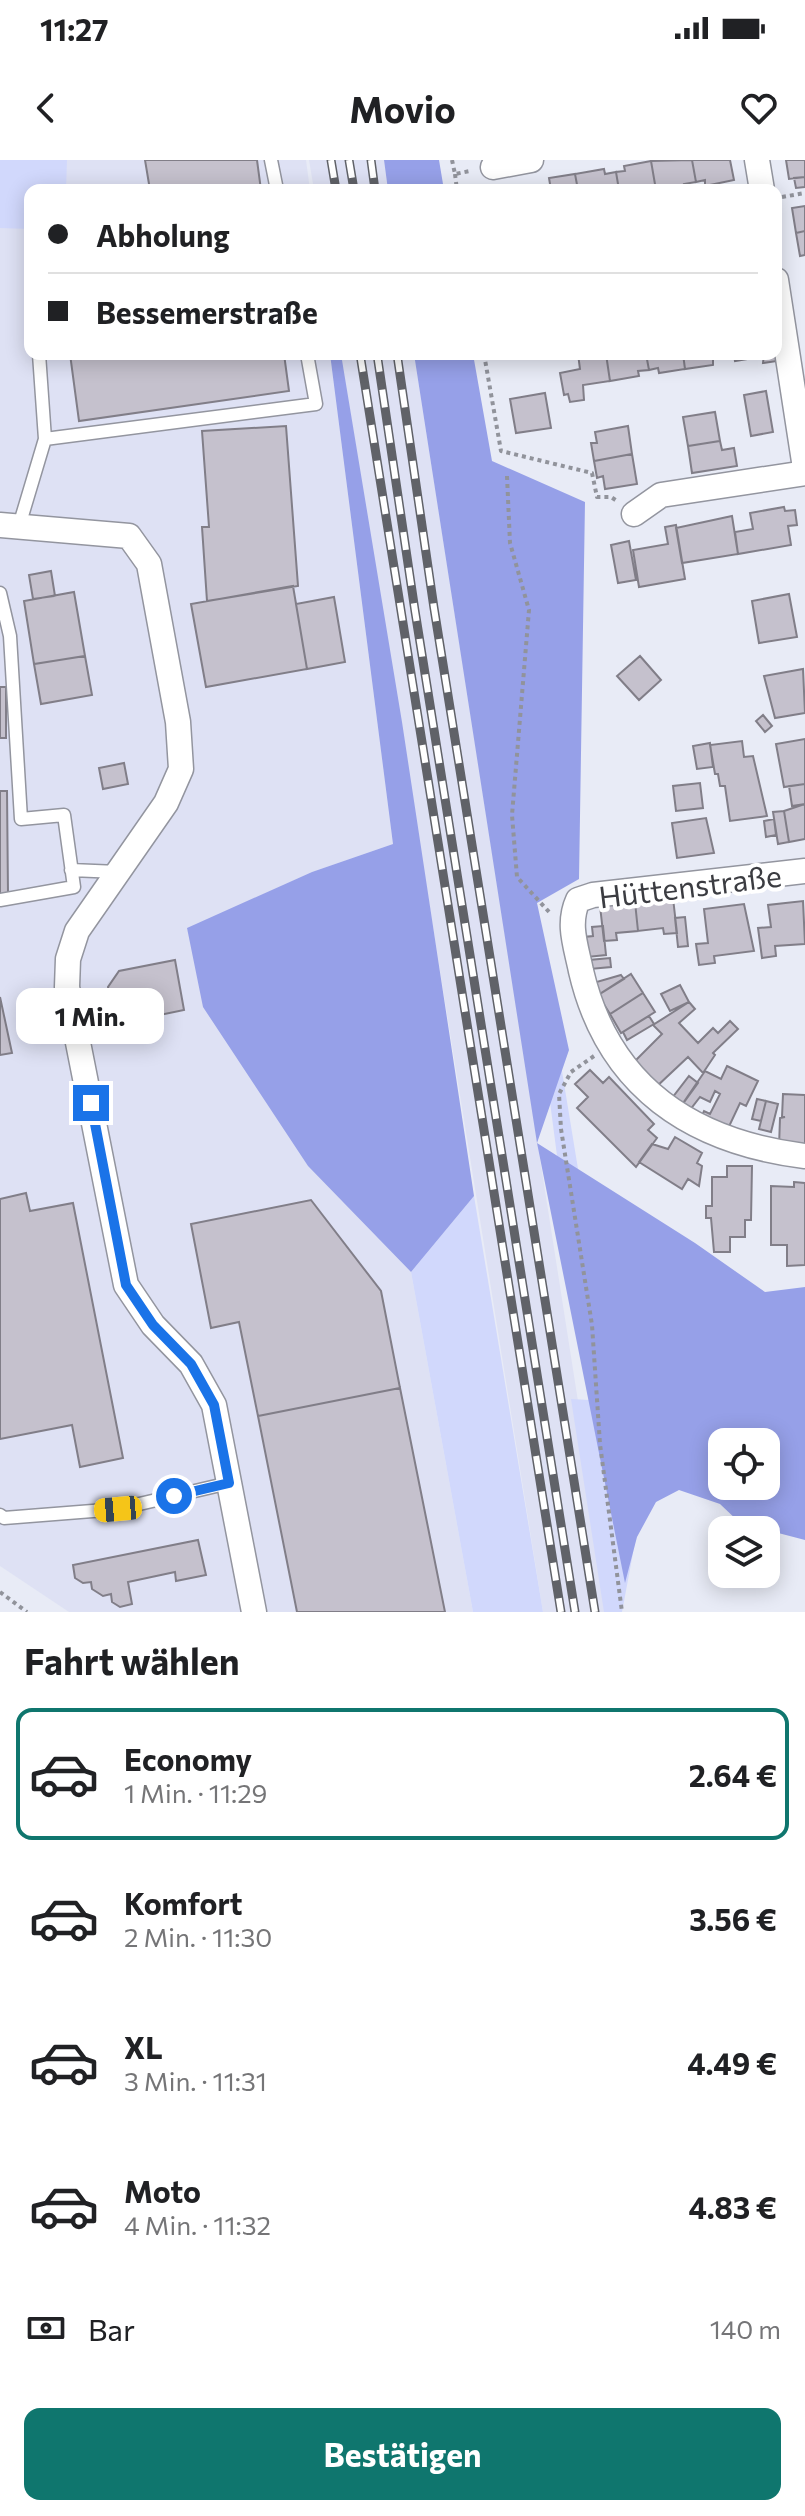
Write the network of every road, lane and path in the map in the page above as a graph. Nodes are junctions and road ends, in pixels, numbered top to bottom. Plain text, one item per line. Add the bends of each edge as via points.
1 (271, 160) edge
2 (531, 160) edge
3 (757, 160) edge
4 (493, 167) dead end
5 (455, 174) dead end
6 (276, 184) edge
7 (456, 184) edge
8 (761, 184) edge
9 (805, 193) edge
10 (782, 197) edge
11 (782, 321) edge
12 (39, 360) edge
13 (308, 360) edge
14 (485, 360) edge
15 (45, 439) junction
16 (805, 470) edge
17 (507, 476) dead end
18 (634, 514) joint
19 (10, 526) edge
20 (0, 593) edge
21 (71, 870) junction
22 (805, 871) edge
23 (118, 872) junction
24 (0, 900) edge
25 (574, 938) junction
26 (600, 1052) dead end
27 (805, 1156) edge
28 (229, 1483) junction
29 (0, 1515) edge
30 (0, 1592) edge
31 (27, 1612) edge
32 (254, 1612) edge
33 (622, 1612) edge

1 - 6 lane
2 - 4 street
3 - 8 street
5 - 7 path
9 - 10 path
11 - 16 street
12 - 15 lane
13 - 15 lane via 316,404
14 - 18 path via 501,451 592,473 597,497 611,497
15 - 19 lane
16 - 18 street via 661,495
17 - 25 path via 510,543 529,610 512,815 517,877
19 - 23 street via 129,536 149,564 178,722 181,769 166,803
20 - 21 lane via 10,636 21,819 64,815
21 - 23 lane
21 - 24 lane via 74,887
22 - 25 street, Hüttenstraße via 593,895 578,900 571,916
23 - 28 street via 77,931 67,987 126,1285 153,1325 191,1364 214,1405
25 - 27 street, Hüttenstraße via 594,1015 609,1047 662,1105 720,1137
26 - 33 path via 571,1072 559,1094 592,1325 600,1444
28 - 29 lane via 118,1509
28 - 32 street
30 - 31 path

